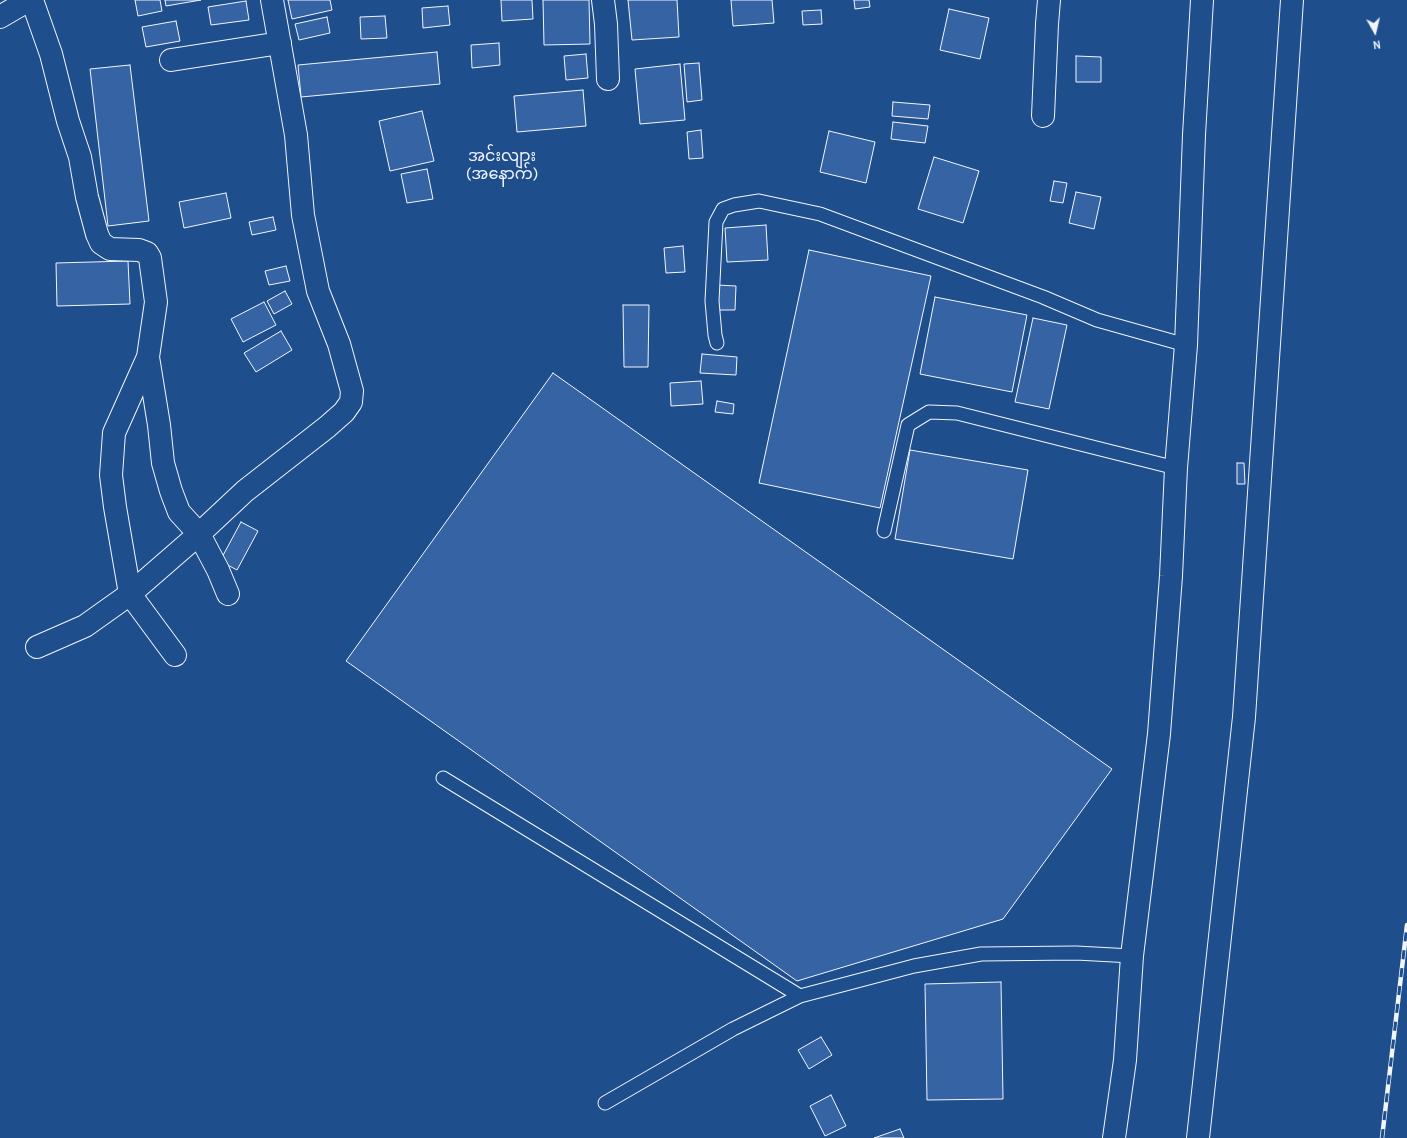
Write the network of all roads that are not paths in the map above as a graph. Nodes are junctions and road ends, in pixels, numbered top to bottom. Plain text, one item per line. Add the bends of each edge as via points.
1 (29, 0) edge
2 (32, 0) edge
3 (272, 0) edge
4 (603, 0) edge
5 (1049, 0) edge
6 (1202, 0) edge
7 (1292, 0) edge
8 (0, 17) edge
9 (280, 43) junction
10 (171, 60) dead end
11 (608, 79) dead end
12 (1043, 116) dead end
13 (717, 343) dead end
14 (1186, 346) junction
15 (148, 357) junction
16 (1176, 468) junction
17 (884, 531) dead end
18 (199, 534) junction
19 (130, 594) junction
20 (228, 594) dead end
21 (37, 647) dead end
22 (175, 655) dead end
23 (443, 778) dead end
24 (1132, 956) junction
25 (800, 996) junction
26 (605, 1103) dead end
27 (1114, 1138) edge
28 (1198, 1138) edge

1 - 8 main road
2 - 15 main road via 51,54 80,157 86,197 101,243 110,248 139,250 147,253 150,258 156,302
3 - 9 main road
4 - 11 main road
5 - 12 main road
6 - 14 main road
7 - 28 main road via 1244,717
9 - 10 main road
9 - 18 main road via 296,135 303,215 318,291 339,344 352,397 344,412 245,491
13 - 14 lane via 712,301 716,222 723,209 759,201 820,214 1036,294 1098,320
14 - 16 main road
15 - 18 main road via 163,463 179,512
15 - 19 main road via 114,433 112,475 115,507
16 - 17 lane via 957,412 929,412 908,425
16 - 24 main road via 1159,734
18 - 19 main road
18 - 20 main road
19 - 21 main road via 85,626
19 - 22 main road
23 - 25 lane
24 - 25 lane via 1076,953 981,954 914,966
24 - 27 main road via 1125,1060
25 - 26 lane via 734,1029

